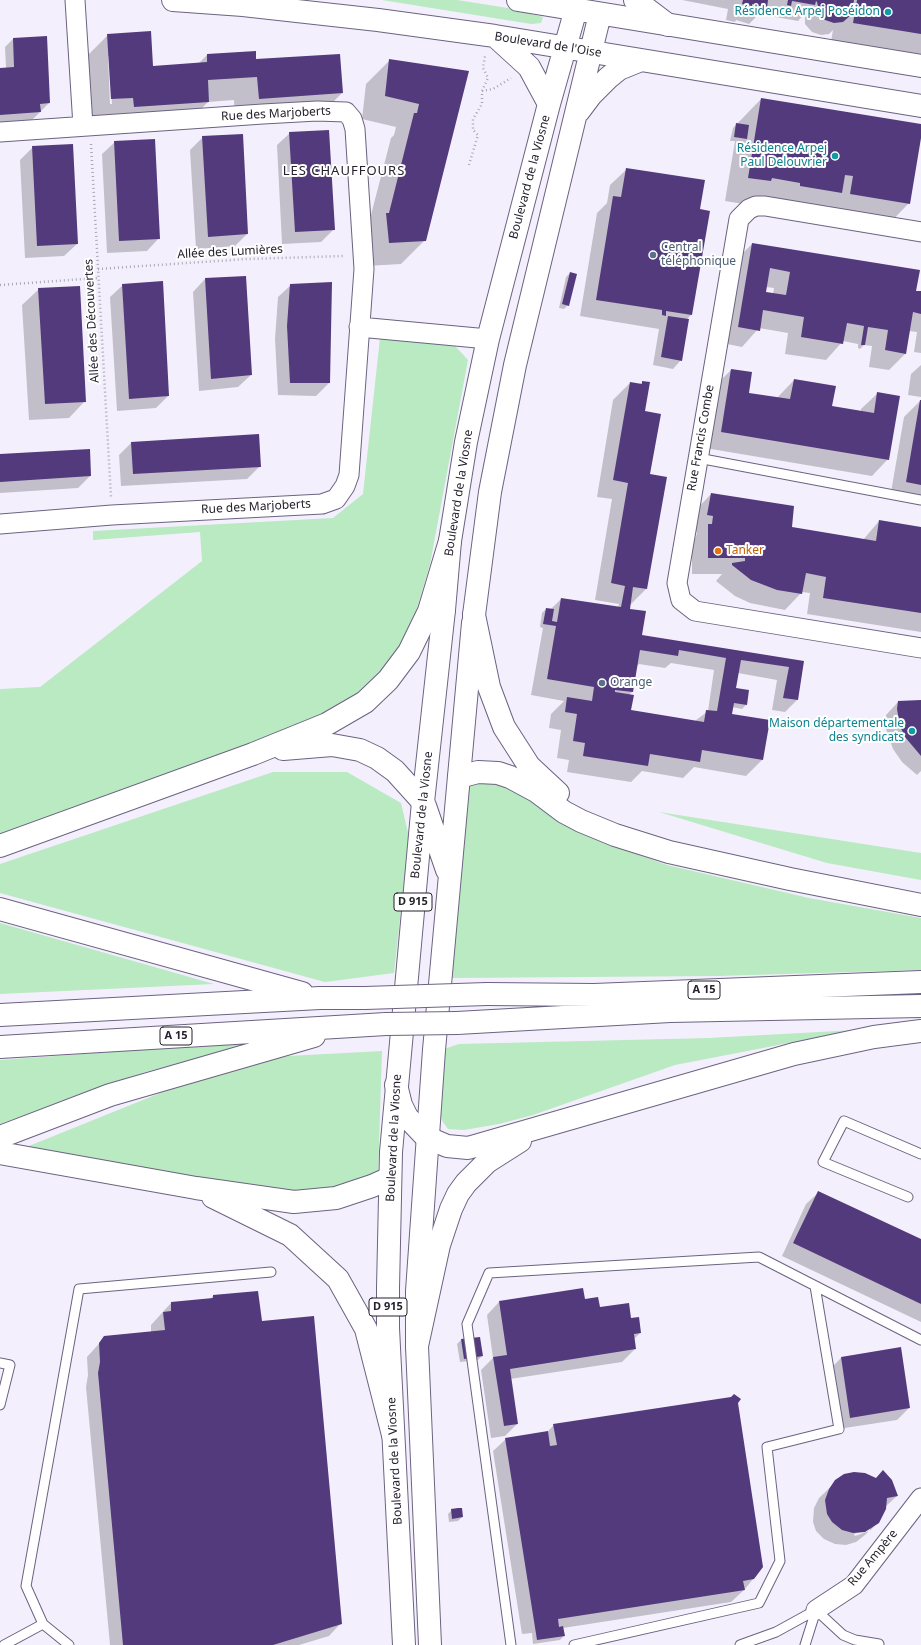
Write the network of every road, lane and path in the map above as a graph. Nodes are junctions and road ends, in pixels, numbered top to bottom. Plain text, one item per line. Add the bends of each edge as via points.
1 (75, 0) edge
2 (174, 0) edge
3 (525, 0) edge
4 (635, 0) edge
5 (578, 5) edge
6 (602, 7) edge
7 (668, 25) junction
8 (495, 36) junction
9 (565, 47) junction
10 (590, 52) junction
11 (486, 56) dead end
12 (641, 60) junction
13 (921, 66) edge
14 (513, 77) dead end
15 (482, 92) junction
16 (549, 104) junction
17 (921, 106) edge
18 (573, 123) junction
19 (87, 125) junction
20 (0, 132) edge
21 (469, 165) dead end
22 (921, 232) edge
23 (363, 256) junction
24 (98, 269) junction
25 (98, 278) junction
26 (0, 285) edge
27 (359, 327) junction
28 (488, 339) junction
29 (698, 458) junction
30 (921, 500) edge
31 (112, 515) junction
32 (0, 524) edge
33 (450, 541) junction
34 (474, 615) junction
35 (921, 648) edge
36 (253, 754) junction
37 (459, 777) junction
38 (423, 802) junction
39 (615, 835) junction
40 (0, 846) edge
41 (450, 878) junction
42 (921, 905) edge
43 (0, 909) edge
44 (921, 982) edge
45 (320, 998) junction
46 (921, 1006) edge
47 (0, 1015) edge
48 (353, 1024) junction
49 (921, 1031) edge
50 (0, 1047) edge
51 (396, 1085) junction
52 (557, 1122) junction
53 (426, 1137) junction
54 (1, 1142) edge
55 (921, 1154) edge
56 (390, 1178) junction
57 (196, 1188) junction
58 (908, 1197) dead end
59 (271, 1272) dead end
60 (815, 1286) junction
61 (921, 1340) edge
62 (417, 1346) junction
63 (0, 1363) edge
64 (0, 1405) edge
65 (394, 1435) junction
66 (921, 1498) edge
67 (816, 1610) junction
68 (43, 1624) junction
69 (4, 1645) edge
70 (69, 1645) edge
71 (404, 1645) edge
72 (430, 1645) edge
73 (511, 1645) edge
74 (574, 1645) edge
75 (740, 1645) edge
76 (805, 1645) edge
77 (879, 1645) edge

1 - 19 street
2 - 8 main road, Boulevard de l'Oise via 378,20
3 - 5 main road
4 - 7 main road
5 - 6 main road
5 - 9 main road, Boulevard de la Viosne
6 - 7 main road
6 - 10 main road
7 - 13 main road
8 - 9 main road, Boulevard de l'Oise
8 - 16 main road via 528,67
9 - 10 main road, Boulevard de l'Oise
9 - 16 main road, Boulevard de la Viosne
10 - 12 main road, Boulevard de l'Oise
10 - 18 main road
11 - 15 path via 483,68 488,78
12 - 17 main road, Boulevard de l'Oise
12 - 18 main road via 619,69 608,78 591,95
14 - 15 path via 493,89
15 - 21 path via 482,104 473,119 473,130 478,135
16 - 28 main road, Boulevard de la Viosne / D 915
18 - 34 main road, D 915 via 502,422
19 - 20 street, Rue des Marjoberts
19 - 23 street, Rue des Marjoberts via 346,112 352,119 355,129
19 - 24 path, Allée des Découvertes
22 - 29 street, Rue Francis Combe via 765,206 756,206 744,213 737,226
23 - 24 path, Allée des Lumières via 255,259
23 - 27 street, Rue des Marjoberts
24 - 25 path, Allée des Découvertes
25 - 26 path
25 - 31 path, Allée des Découvertes
27 - 28 street
27 - 31 street, Rue des Marjoberts via 349,475 336,499 322,504
28 - 33 main road, Boulevard de la Viosne / D 915 via 466,442
29 - 30 lane
29 - 35 street, Rue Francis Combe via 677,583 681,600 687,606 695,611
31 - 32 street, Rue des Marjoberts
33 - 36 main road via 429,611 410,652 388,680 352,711
33 - 38 main road, Boulevard de la Viosne / D 915
34 - 37 main road, D 915
34 - 39 main road via 489,687 504,726 515,746 540,778 570,804
36 - 38 main road via 295,747 332,745 360,750 395,771
36 - 40 main road
37 - 38 main road
37 - 39 main road via 478,772 498,773 510,777 536,791 564,812
37 - 41 main road, D 915
38 - 41 main road
38 - 51 main road, Boulevard de la Viosne / D 915
39 - 42 main road via 669,852
41 - 53 main road, D 915
43 - 45 main road
44 - 45 main road, A 15, bridge via 594,994
45 - 47 main road, A 15
46 - 48 main road, A 15, bridge via 670,1011 457,1022
48 - 50 main road, A 15
48 - 54 main road via 110,1095
49 - 52 main road via 874,1037 794,1054
51 - 53 main road via 407,1117
51 - 56 main road, Boulevard de la Viosne / D 915
52 - 53 main road via 468,1148 447,1146
52 - 62 main road via 502,1151 487,1162 458,1194 438,1251
53 - 56 main road via 418,1156
53 - 62 main road, D 915 via 417,1291
54 - 57 main road
55 - 58 lane via 844,1121 823,1162
56 - 57 main road via 336,1198 294,1202
56 - 65 main road, Boulevard de la Viosne / D 915 via 388,1288
57 - 65 main road via 290,1235 338,1279 366,1329
59 - 68 lane via 79,1289 26,1586
60 - 61 lane
60 - 73 lane via 759,1257 489,1273 467,1324
60 - 74 lane via 839,1429 767,1447 780,1561 759,1603
62 - 72 main road, D 915
63 - 64 lane via 10,1366
65 - 71 main road, Boulevard de la Viosne / D 915
66 - 67 street, Rue Ampère via 854,1585
67 - 75 lane via 776,1632
67 - 76 lane
67 - 77 lane via 843,1636
68 - 69 lane
68 - 70 lane

